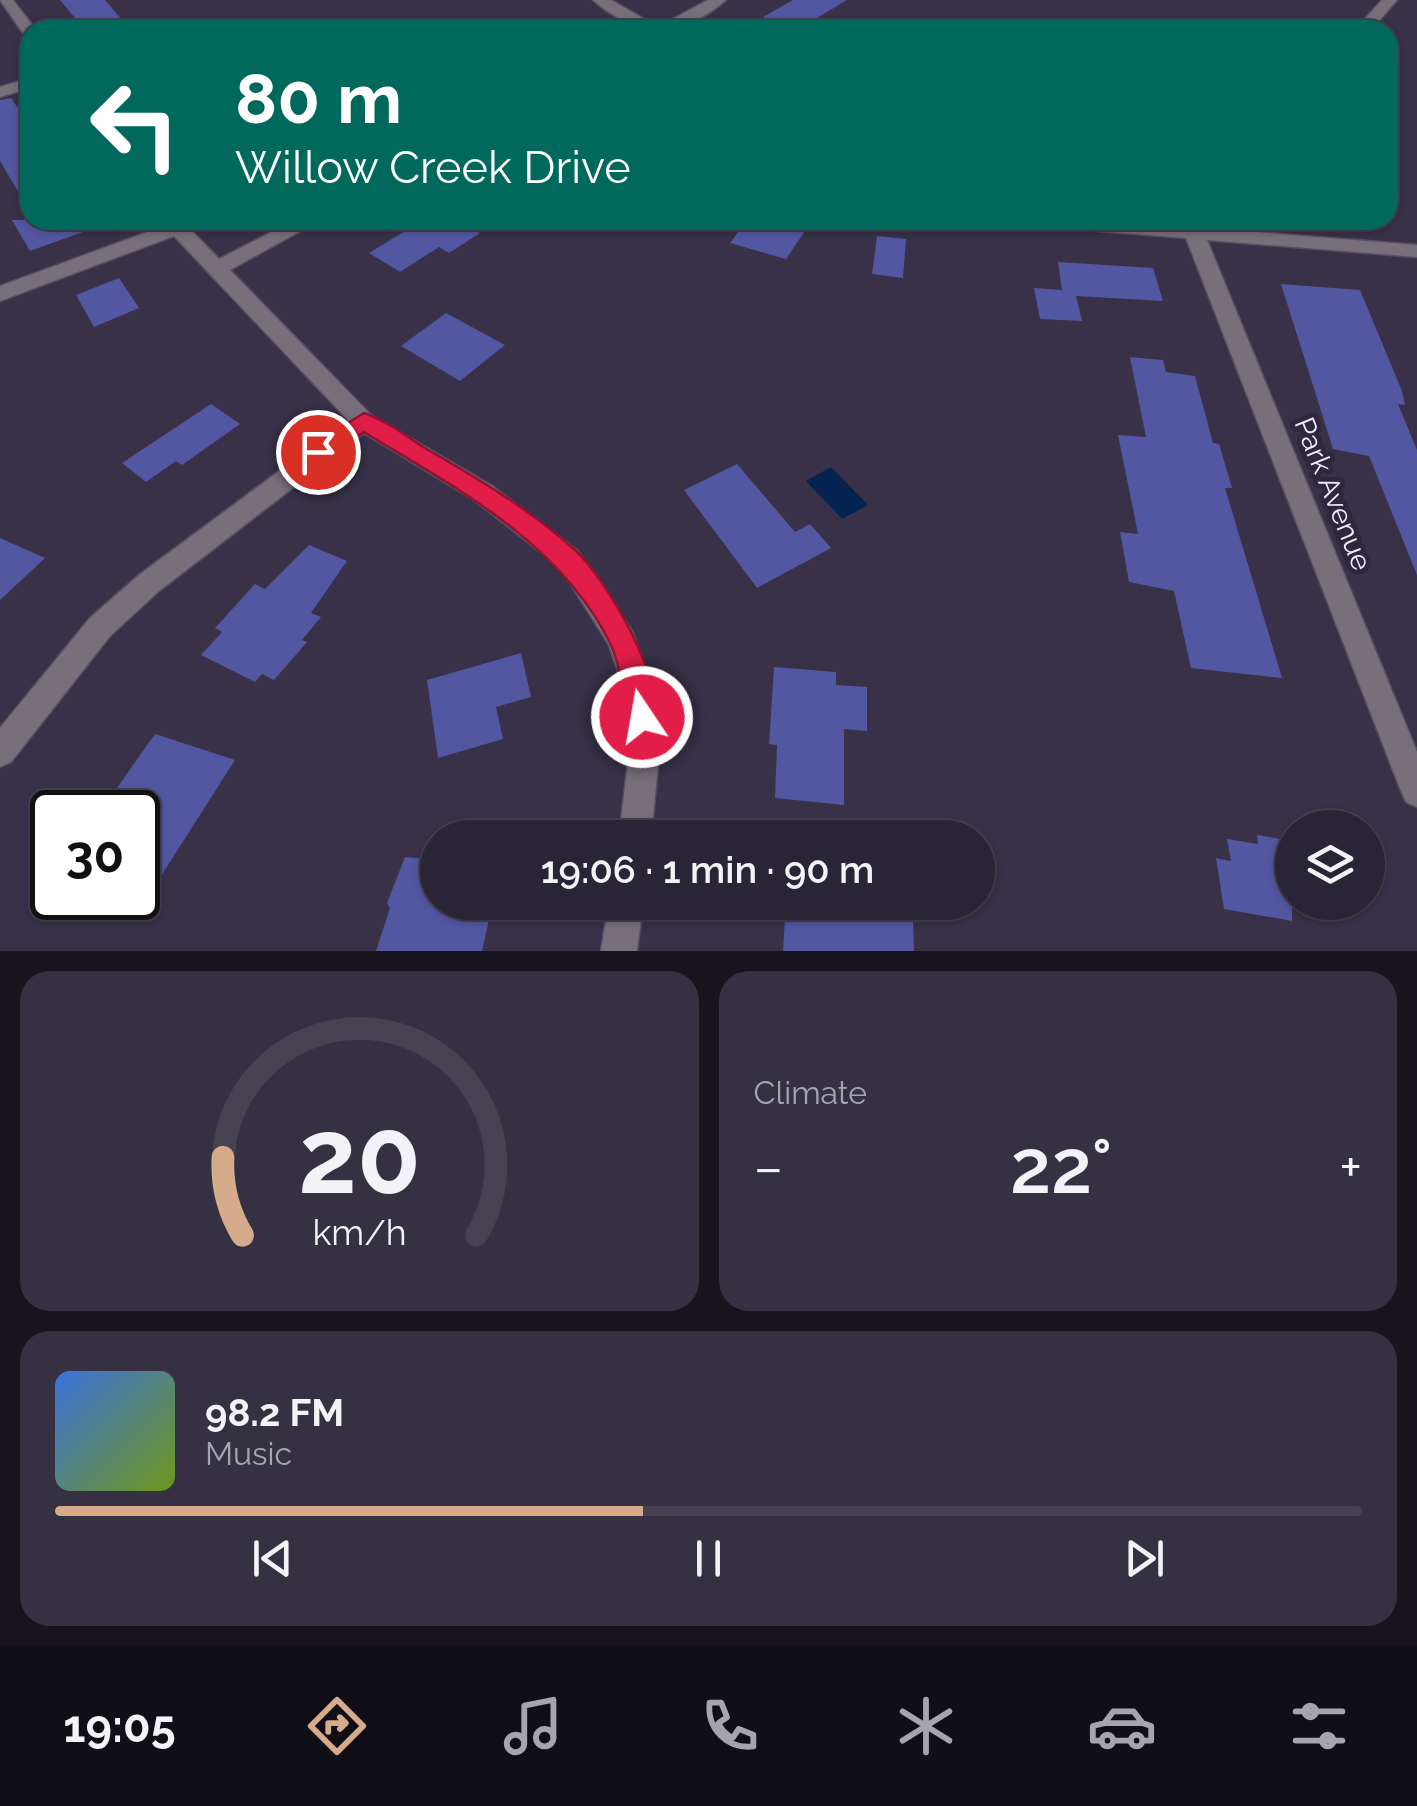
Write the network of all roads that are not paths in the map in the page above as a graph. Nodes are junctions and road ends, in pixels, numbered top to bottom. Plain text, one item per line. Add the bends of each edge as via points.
1 (600, 0) edge
2 (718, 0) edge
3 (1390, 0) edge
4 (636, 20) edge
5 (682, 20) edge
6 (1371, 20) edge
7 (158, 230) edge
8 (178, 230) edge
9 (291, 230) edge
10 (1198, 230) edge
11 (1224, 230) edge
12 (1417, 251) edge
13 (215, 270) junction
14 (0, 294) edge
15 (364, 421) junction
16 (0, 752) edge
17 (1417, 792) edge
18 (636, 820) edge
19 (623, 920) edge
20 (619, 951) edge

1 - 4 street
2 - 5 street
3 - 6 street
7 - 14 street
8 - 13 street
9 - 13 street
10 - 17 street, Park Avenue
11 - 12 street
13 - 15 street
15 - 16 street via 112,616
15 - 18 street via 483,493 569,559 596,597 622,640 640,690 646,744
19 - 20 street

